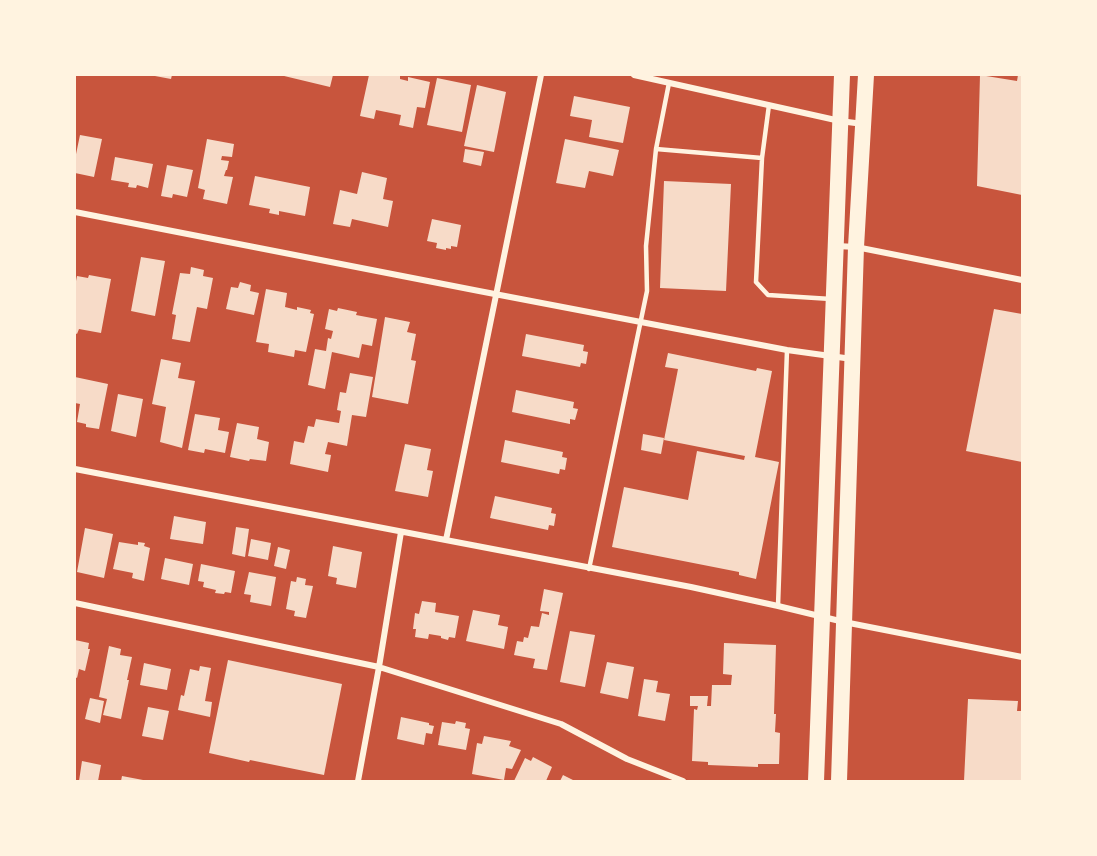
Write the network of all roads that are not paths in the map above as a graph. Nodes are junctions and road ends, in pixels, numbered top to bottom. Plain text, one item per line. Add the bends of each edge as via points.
1 (541, 75) edge
2 (634, 75) edge
3 (842, 75) edge
4 (866, 75) edge
5 (669, 83) junction
6 (769, 105) junction
7 (840, 121) junction
8 (863, 124) junction
9 (656, 149) junction
10 (762, 158) junction
11 (75, 212) edge
12 (836, 246) junction
13 (856, 247) junction
14 (1022, 280) edge
15 (496, 295) junction
16 (834, 299) junction
17 (642, 321) junction
18 (787, 350) junction
19 (832, 356) junction
20 (852, 359) junction
21 (75, 469) edge
22 (401, 532) junction
23 (447, 540) junction
24 (589, 568) junction
25 (75, 603) edge
26 (778, 606) junction
27 (822, 617) junction
28 (843, 622) junction
29 (1022, 657) edge
30 (380, 667) junction
31 (358, 781) edge
32 (683, 781) edge
33 (816, 781) edge
34 (839, 781) edge

1 - 15 street
2 - 5 street
3 - 7 highway
4 - 8 highway
5 - 6 street
5 - 9 lane
6 - 7 street
6 - 10 lane
7 - 8 street
7 - 12 highway
8 - 13 highway
9 - 10 lane
9 - 17 lane
10 - 16 lane via 756,282 768,295
11 - 15 street
12 - 13 street
12 - 16 highway
13 - 14 street
13 - 20 highway
15 - 17 street
15 - 23 street
16 - 19 highway
17 - 18 street
17 - 24 lane
18 - 19 street
18 - 26 lane
19 - 20 street
19 - 27 highway
20 - 28 highway
21 - 22 street
22 - 23 street
22 - 30 street
23 - 24 street
24 - 26 street
25 - 30 street
26 - 27 street
27 - 28 street
27 - 33 highway
28 - 29 street
28 - 34 highway
30 - 31 street
30 - 32 street via 561,724 627,759

